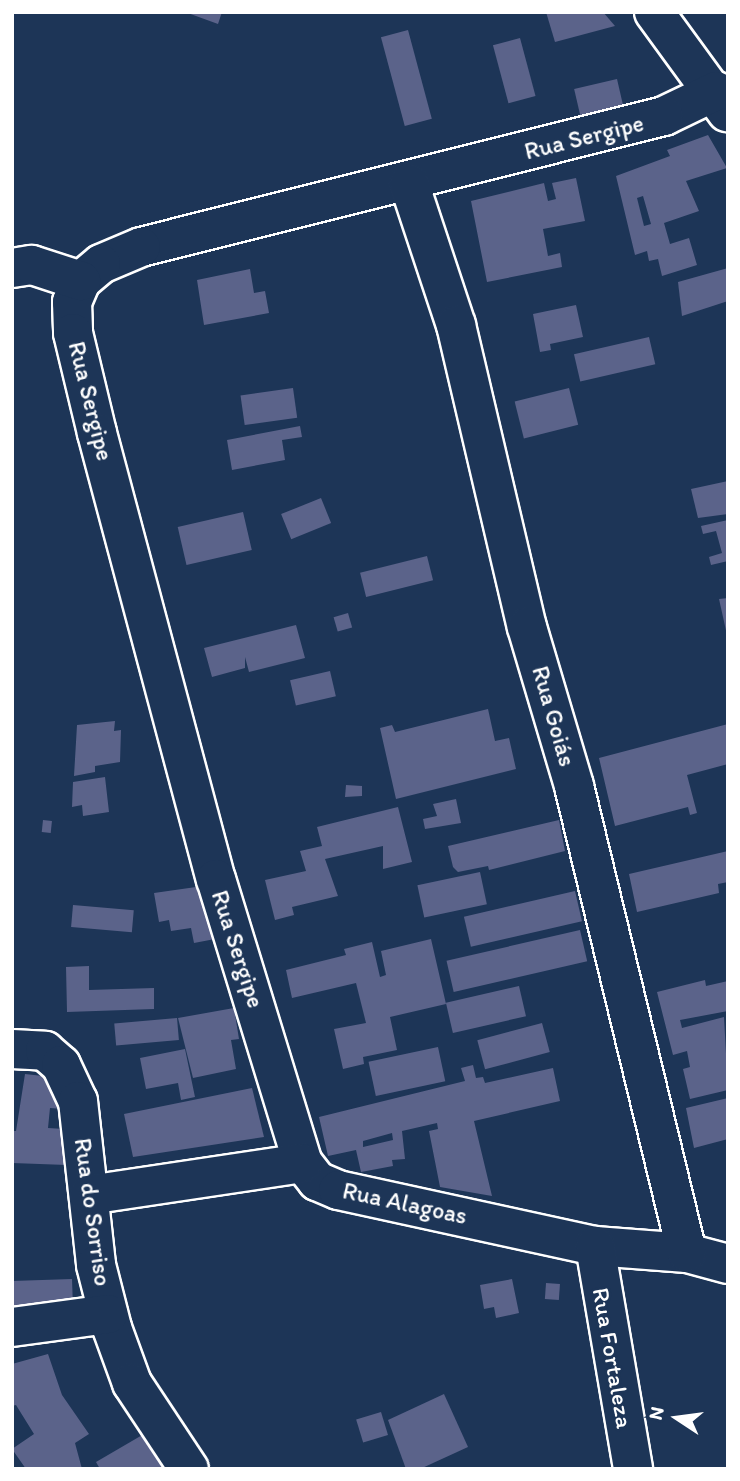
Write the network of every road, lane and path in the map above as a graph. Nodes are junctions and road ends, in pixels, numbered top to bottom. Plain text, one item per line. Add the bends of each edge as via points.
1 (654, 12) edge
2 (722, 102) edge
3 (409, 183) junction
4 (12, 268) edge
5 (81, 281) junction
6 (12, 1049) edge
7 (303, 1163) junction
8 (89, 1195) junction
9 (596, 1246) junction
10 (687, 1253) junction
11 (728, 1264) edge
12 (108, 1314) junction
13 (12, 1327) edge
14 (189, 1469) edge
15 (633, 1469) edge

1 - 2 street
2 - 3 street, Rua Sergipe
3 - 5 street, Rua Sergipe via 141,247 101,264
3 - 10 street, Rua Goiás via 456,325 527,627 574,786
4 - 5 street via 32,265
5 - 7 street, Rua Sergipe via 72,302 74,334 97,433 216,879
6 - 8 street, Rua do Sorriso via 45,1051 61,1065 78,1101
7 - 8 street
7 - 9 street, Rua Alagoas via 317,1181 338,1191
8 - 12 street, Rua do Sorriso via 96,1265
9 - 10 street, Rua Alagoas
9 - 15 street, Rua Fortaleza
10 - 11 street, Rua Alagoas
12 - 13 street
12 - 14 street, Rua do Sorriso via 132,1382

